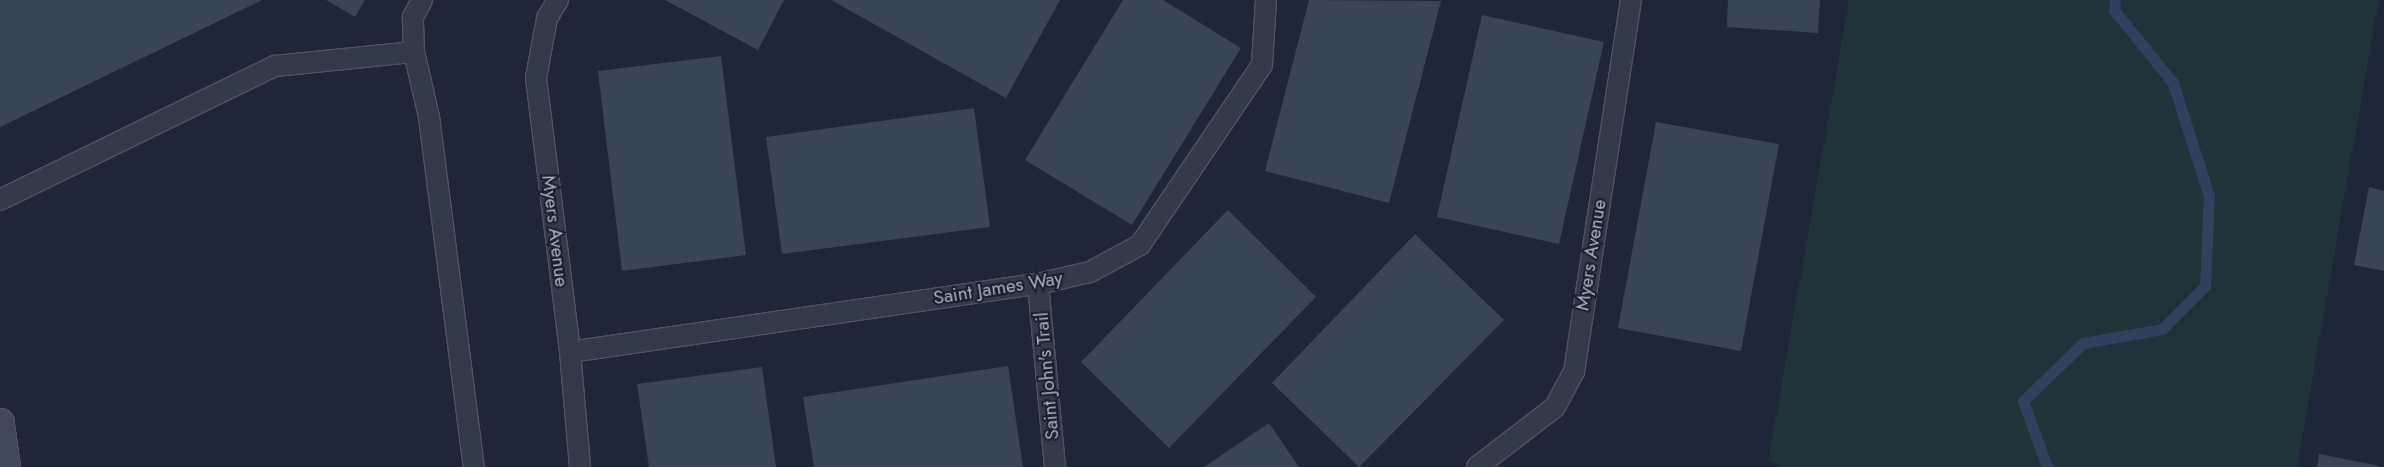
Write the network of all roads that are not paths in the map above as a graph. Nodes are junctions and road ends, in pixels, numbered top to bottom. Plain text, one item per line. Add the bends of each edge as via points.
1 (422, 0) edge
2 (558, 0) edge
3 (1266, 0) edge
4 (1630, 0) edge
5 (414, 52) junction
6 (0, 200) edge
7 (1038, 284) junction
8 (570, 352) junction
9 (0, 423) edge
10 (6, 467) edge
11 (474, 467) edge
12 (580, 467) edge
13 (1055, 467) edge
14 (1476, 467) edge

1 - 5 lane via 413,17
2 - 8 lane, Myers Avenue via 547,18 536,78
3 - 7 lane, Saint James Way via 1262,65 1140,245 1090,272
4 - 14 lane, Myers Avenue via 1574,372 1556,407
5 - 6 lane via 275,66
5 - 11 lane via 429,117
7 - 8 lane, Saint James Way
7 - 13 lane, Saint John's Trail
8 - 12 lane, Myers Avenue
9 - 10 street

